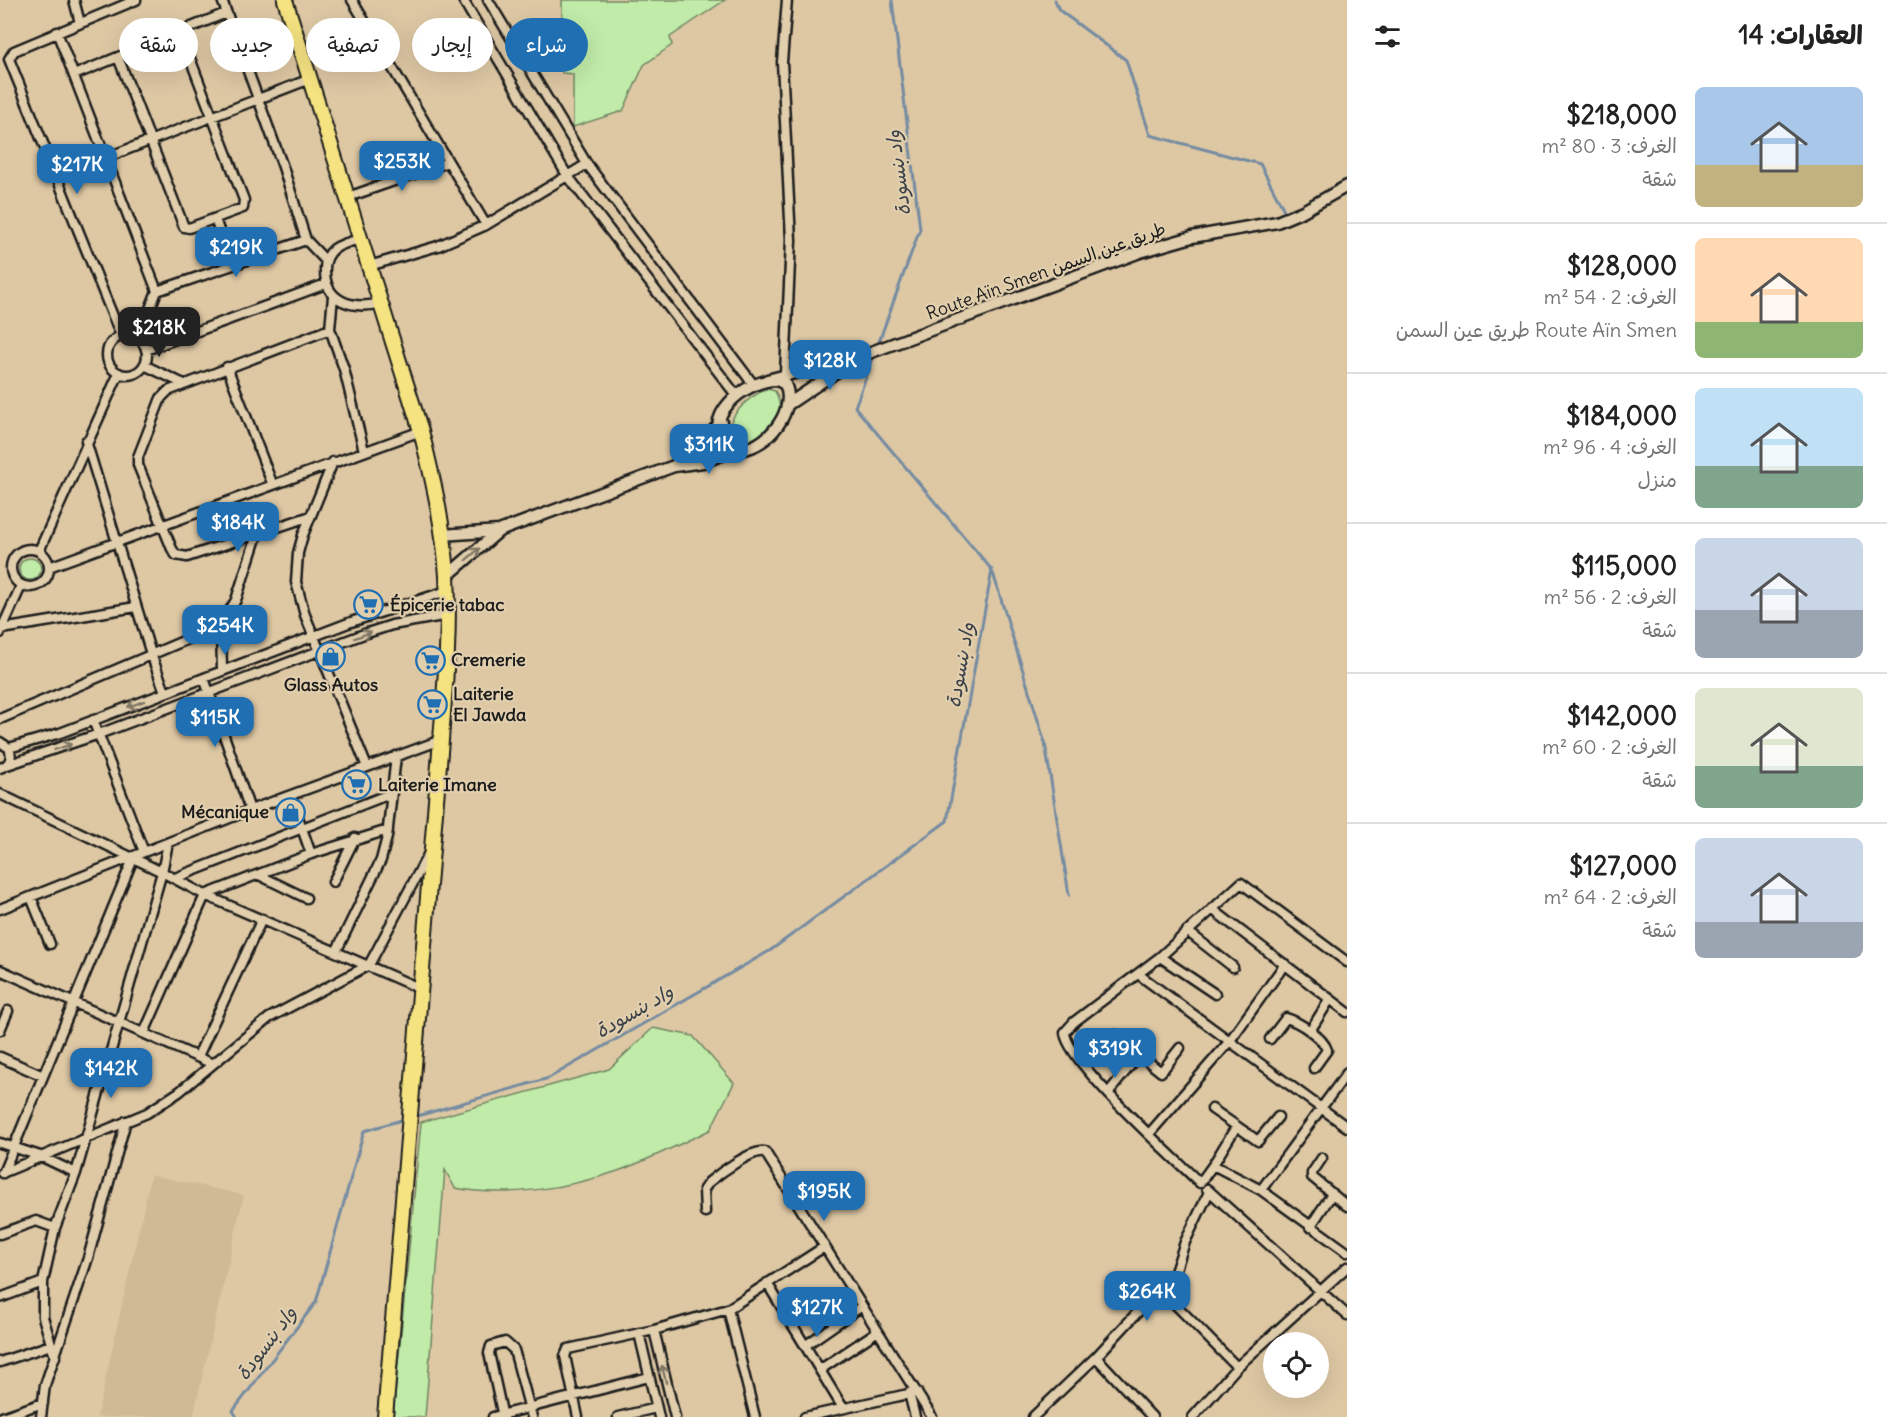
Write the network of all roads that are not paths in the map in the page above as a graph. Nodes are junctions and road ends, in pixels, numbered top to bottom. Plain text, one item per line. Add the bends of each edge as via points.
1 (74, 0) edge
2 (136, 0) edge
3 (222, 0) edge
4 (285, 0) edge
5 (352, 0) edge
6 (463, 0) edge
7 (488, 0) edge
8 (787, 0) edge
9 (226, 13) junction
10 (80, 23) junction
11 (198, 25) edge
12 (57, 32) junction
13 (118, 57) joint
14 (195, 72) edge
15 (74, 75) junction
16 (310, 79) junction
17 (258, 100) junction
18 (212, 118) junction
19 (152, 142) junction
20 (107, 160) junction
21 (448, 162) junction
22 (587, 164) junction
23 (567, 175) junction
24 (56, 177) junction
25 (1347, 186) edge
26 (348, 197) junction
27 (214, 219) junction
28 (486, 225) junction
29 (361, 239) junction
30 (306, 240) junction
31 (326, 261) junction
32 (231, 265) junction
33 (369, 266) junction
34 (326, 284) junction
35 (157, 291) junction
36 (333, 296) junction
37 (381, 303) junction
38 (330, 329) junction
39 (122, 336) junction
40 (138, 339) junction
41 (146, 350) junction
42 (858, 357) junction
43 (144, 365) junction
44 (227, 367) junction
45 (119, 373) junction
46 (785, 374) junction
47 (767, 380) junction
48 (184, 384) junction
49 (753, 384) junction
50 (736, 395) junction
51 (787, 405) junction
52 (721, 422) junction
53 (421, 431) junction
54 (86, 441) junction
55 (735, 450) junction
56 (364, 451) junction
57 (333, 462) junction
58 (674, 466) junction
59 (272, 483) junction
60 (308, 518) junction
61 (163, 524) junction
62 (499, 531) junction
63 (258, 532) junction
64 (442, 535) junction
65 (116, 542) junction
66 (39, 551) junction
67 (49, 567) junction
68 (447, 576) junction
69 (21, 586) junction
70 (447, 591) junction
71 (136, 607) junction
72 (448, 615) junction
73 (221, 625) junction
74 (1, 631) edge
75 (315, 636) junction
76 (321, 651) junction
77 (151, 654) junction
78 (222, 671) junction
79 (204, 678) junction
80 (165, 692) junction
81 (209, 693) junction
82 (0, 719) edge
83 (93, 720) junction
84 (99, 734) junction
85 (441, 740) junction
86 (0, 742) edge
87 (9, 747) junction
88 (396, 756) junction
89 (367, 767) junction
90 (2, 768) edge
91 (392, 793) junction
92 (0, 794) edge
93 (291, 797) junction
94 (250, 810) junction
95 (302, 828) junction
96 (388, 830) junction
97 (355, 838) junction
98 (168, 843) junction
99 (432, 848) junction
100 (144, 852) junction
101 (311, 854) junction
102 (131, 858) junction
103 (162, 872) junction
104 (259, 875) junction
105 (175, 878) junction
106 (333, 882) dead end
107 (205, 895) junction
108 (31, 897) junction
109 (306, 898) dead end
110 (0, 909) edge
111 (1212, 909) junction
112 (262, 919) junction
113 (1187, 931) junction
114 (50, 944) dead end
115 (337, 950) junction
116 (1160, 957) junction
117 (1347, 962) edge
118 (1285, 964) junction
119 (369, 965) junction
120 (1233, 967) dead end
121 (0, 970) edge
122 (1138, 974) junction
123 (421, 989) junction
124 (1215, 994) dead end
125 (1330, 999) junction
126 (73, 1003) junction
127 (8, 1011) dead end
128 (1347, 1011) edge
129 (118, 1023) junction
130 (0, 1030) edge
131 (1310, 1031) junction
132 (144, 1033) junction
133 (1114, 1035) dead end
134 (1270, 1039) dead end
135 (1229, 1042) junction
136 (1180, 1047) dead end
137 (198, 1056) junction
138 (1138, 1056) junction
139 (0, 1057) edge
140 (213, 1064) junction
141 (1314, 1068) dead end
142 (1347, 1073) edge
143 (43, 1076) junction
144 (1109, 1092) junction
145 (1212, 1109) dead end
146 (1322, 1109) junction
147 (1278, 1117) dead end
148 (126, 1121) junction
149 (1236, 1127) junction
150 (1347, 1127) edge
151 (1149, 1134) junction
152 (87, 1137) junction
153 (0, 1143) edge
154 (13, 1149) junction
155 (40, 1156) junction
156 (1322, 1158) dead end
157 (1213, 1165) junction
158 (1, 1173) edge
159 (76, 1173) junction
160 (1200, 1183) junction
161 (1262, 1190) junction
162 (1209, 1192) junction
163 (1332, 1194) junction
164 (1347, 1206) edge
165 (705, 1212) dead end
166 (1310, 1227) junction
167 (55, 1228) junction
168 (0, 1234) edge
169 (824, 1247) junction
170 (1347, 1252) edge
171 (1347, 1267) edge
172 (43, 1282) junction
173 (767, 1283) junction
174 (1160, 1289) junction
175 (1322, 1291) junction
176 (0, 1298) edge
177 (862, 1306) junction
178 (728, 1309) junction
179 (1347, 1315) edge
180 (654, 1330) junction
181 (878, 1332) junction
182 (639, 1333) junction
183 (51, 1345) junction
184 (806, 1345) junction
185 (55, 1356) junction
186 (1096, 1357) junction
187 (0, 1362) edge
188 (1237, 1367) junction
189 (821, 1369) junction
190 (649, 1377) junction
191 (913, 1393) junction
192 (573, 1397) junction
193 (43, 1403) junction
194 (839, 1412) edge
195 (531, 1413) edge
196 (658, 1413) edge
197 (503, 1416) edge
198 (2, 1417) edge
199 (41, 1417) edge
200 (385, 1417) edge
201 (493, 1417) edge
202 (578, 1417) edge
203 (618, 1417) edge
204 (675, 1417) edge
205 (755, 1417) edge
206 (805, 1417) edge
207 (915, 1417) edge
208 (932, 1417) edge
209 (1034, 1417) edge
210 (1152, 1417) edge
211 (1193, 1417) edge

1 - 10 street
2 - 10 street
3 - 9 street
4 - 16 main road
5 - 21 street
6 - 23 street
7 - 22 street
8 - 46 street via 782,62 791,240
9 - 11 street
9 - 17 street
10 - 12 street
12 - 15 street
12 - 24 street via 14,51 9,59
13 - 15 street
13 - 19 street
14 - 18 street
15 - 20 street
16 - 17 street
16 - 26 main road
17 - 18 street
17 - 30 street
18 - 19 street
18 - 27 street via 244,203 243,208
19 - 20 street
19 - 27 street via 184,227
20 - 24 street
20 - 35 street
21 - 26 street
21 - 28 street
22 - 23 street
22 - 49 street
23 - 28 street
23 - 50 street
24 - 39 street
25 - 42 street, Route Aïn Smen طريق عين السمن via 1277,222 1140,252
26 - 29 main road
27 - 32 street
28 - 33 street via 438,246
29 - 31 street via 338,247
29 - 33 main road
30 - 31 street
30 - 32 street
31 - 34 street
32 - 35 street
33 - 37 main road
34 - 36 street
34 - 41 street
35 - 40 street
36 - 37 street via 355,305
36 - 38 street
37 - 53 main road
38 - 44 street
38 - 56 street
39 - 40 street
39 - 45 street via 111,342 107,352 109,365
40 - 41 street
41 - 43 street
42 - 46 street, Route Aïn Smen طريق عين السمن
42 - 51 street, Route Aïn Smen طريق عين السمن
43 - 45 street via 132,374
43 - 48 street
44 - 48 street
44 - 59 street
45 - 54 street
46 - 47 street, Route Aïn Smen طريق عين السمن
47 - 49 street
47 - 51 street via 785,384
48 - 61 street via 163,395 138,453 138,465
49 - 50 street
50 - 52 street
51 - 55 street via 780,422 767,436 752,446
52 - 55 street via 722,441
52 - 58 street
53 - 56 street
53 - 64 main road
54 - 65 street
54 - 66 street
55 - 58 street via 703,462
56 - 57 street
57 - 59 street
57 - 60 street
58 - 62 street
59 - 61 street
60 - 63 street
60 - 75 street via 298,553 296,582
61 - 63 street via 174,553 183,557
61 - 65 street
62 - 64 street
68 -> 62 street
63 - 73 street via 236,600
64 - 68 main road
65 - 67 street
65 - 71 street
66 - 67 street
66 - 69 street via 25,549 12,560 11,573
67 - 69 street via 40,584
68 - 70 main road
69 - 74 street
70 - 72 main road
70 - 75 street
71 - 74 street
71 - 77 street
76 -> 72 street via 392,625
72 - 85 main road
73 - 77 street
73 - 78 street
75 - 76 street
75 - 78 street
76 - 81 street
76 - 89 street
77 - 80 street
77 - 82 street
78 - 79 street
79 - 80 street
79 - 81 street
80 -> 83 street
81 - 84 street
81 - 94 street
83 - 84 street
83 - 87 street
90 -> 84 street
84 - 100 street
85 - 88 street
85 - 99 main road
86 - 87 street
87 - 90 street via 11,756
88 - 89 street
88 - 91 street
89 - 93 street
91 - 95 street
91 - 96 street
92 - 102 street
93 - 94 street
93 - 95 street
94 - 98 street
95 - 101 street
95 - 105 street
96 - 97 street
96 - 115 street via 375,877
97 - 101 street
97 - 106 street
98 - 100 street
98 - 103 street
99 - 119 street
99 - 123 main road
100 - 102 street
101 - 104 street
102 - 103 street
102 - 108 street
102 - 126 street
103 - 105 street
103 - 129 street
104 - 107 street
104 - 109 street
105 - 107 street
107 - 112 street
107 - 132 street
108 - 110 street
108 - 114 street
111 - 113 street
111 - 117 street via 1241,882
111 - 118 street
112 - 115 street
112 - 137 street
113 - 116 street
113 - 120 street
115 - 119 street
116 - 122 street
116 - 124 street
118 - 125 street
118 - 135 street
119 - 123 street
119 - 140 street via 269,1018
121 - 126 street
122 - 135 street
122 - 144 street via 1065,1030 1068,1046
123 - 200 main road
125 - 128 street
125 - 131 street
126 - 129 street
126 - 143 street
127 - 130 street
129 - 132 street
129 - 152 street
131 - 134 street via 1286,1018
131 - 141 street via 1327,1050
132 - 137 street
133 - 138 street
135 - 146 street
135 - 151 street
136 - 138 street via 1161,1072
137 - 140 street
138 - 144 street
139 - 143 street
140 - 148 street via 165,1102
142 - 146 street
143 - 154 street
144 - 151 street
145 - 149 street
146 - 150 street
146 - 161 street
147 - 149 street via 1258,1141
148 - 152 street
148 - 185 street via 111,1182
149 - 157 street
151 - 160 street
152 - 155 street
152 - 159 street
153 - 154 street
154 - 155 street
154 - 158 street
155 - 158 street
155 - 159 street
156 - 163 street via 1312,1178
157 - 160 street
157 - 161 street
159 - 167 street
160 - 162 street
161 - 166 street
162 - 174 street via 1185,1242 1179,1267
162 - 175 street
163 - 164 street
163 - 166 street
165 - 169 street via 704,1189 709,1182 762,1151 776,1167
166 - 170 street
167 - 168 street via 36,1221
167 - 172 street
169 - 173 street
169 - 177 street
171 - 175 street
172 - 176 street
172 - 183 street via 42,1311
173 - 178 street
173 - 184 street
174 - 186 street
174 - 188 street
175 - 179 street
175 - 188 street
177 - 181 street
177 - 184 street
178 - 180 street
178 - 205 street
180 - 182 street
204 -> 180 street
181 - 189 street
181 - 191 street
182 - 190 street
182 - 192 street via 568,1349 565,1356
183 - 185 street
183 - 187 street
184 - 189 street
185 - 193 street
186 - 209 street
186 - 210 street
188 - 211 street
189 - 194 street
190 - 192 street
190 - 196 street
191 - 194 street
191 - 207 street
191 - 208 street
192 - 195 street
192 - 202 street
193 - 198 street
193 - 199 street
194 - 206 street
195 - 197 street
195 - 197 street via 514,1350 509,1343 502,1342 491,1346 489,1353
196 - 203 street
197 - 201 street

